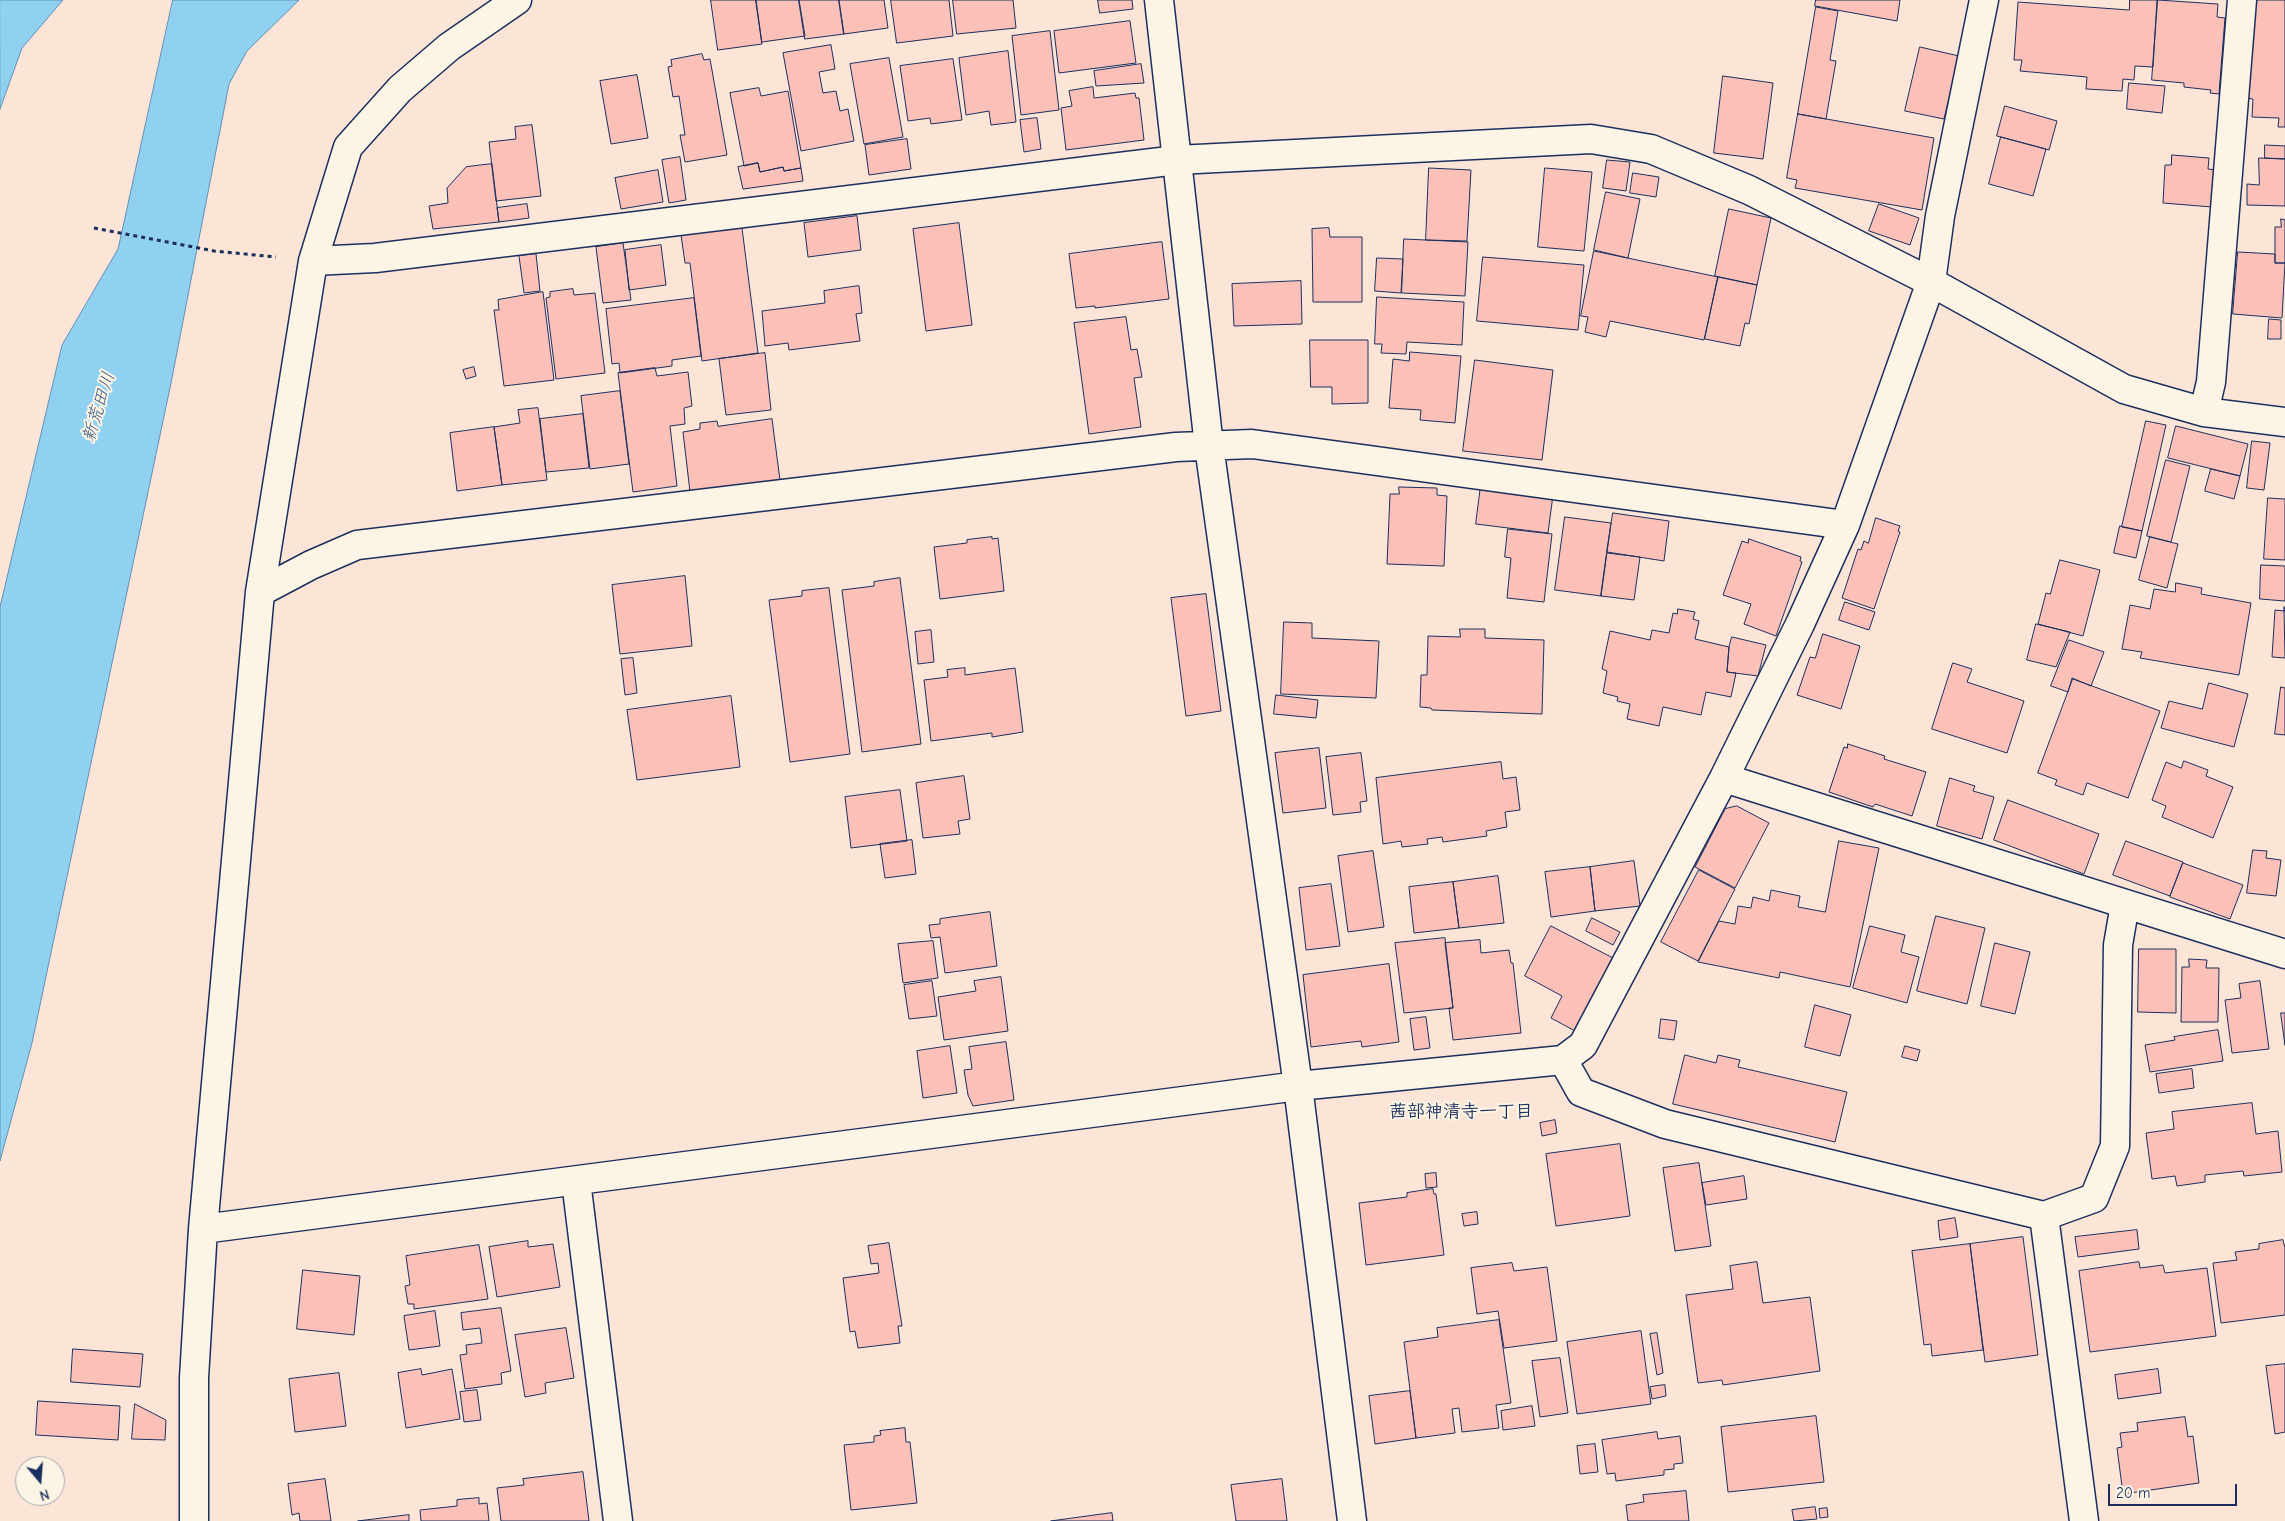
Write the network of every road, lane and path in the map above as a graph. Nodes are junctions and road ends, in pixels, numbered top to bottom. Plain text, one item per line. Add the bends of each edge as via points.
1 (517, 0) edge
2 (1159, 0) edge
3 (1984, 0) edge
4 (2242, 0) edge
5 (1177, 160) junction
6 (94, 228) dead end
7 (313, 262) junction
8 (1931, 282) junction
9 (2204, 412) junction
10 (2285, 422) edge
11 (1209, 446) junction
12 (1845, 525) junction
13 (260, 592) junction
14 (1724, 778) junction
15 (2125, 904) junction
16 (2285, 954) edge
17 (1564, 1060) junction
18 (1298, 1086) junction
19 (576, 1181) junction
20 (2044, 1216) junction
21 (203, 1229) junction
22 (194, 1521) edge
23 (618, 1521) edge
24 (1352, 1521) edge
25 (2084, 1521) edge

1 - 7 street via 449,47 400,88 348,147
2 - 5 street
3 - 8 street via 1940,216
4 - 9 street via 2210,382
5 - 7 street via 385,257
5 - 8 street via 1591,139 1625,144 1651,149 1749,190
5 - 11 street
6 - 7 path via 214,251
7 - 13 street
8 - 9 street via 2124,390
8 - 12 street
9 - 10 street
11 - 12 street via 1252,444
11 - 13 street via 357,545
11 - 18 street
12 - 14 street
13 - 21 street
14 - 15 street
14 - 17 street via 1583,1046
15 - 16 street
15 - 20 street via 2118,945 2115,1146 2094,1198
17 - 18 street
17 - 20 street via 1581,1092 1665,1124
18 - 19 street
18 - 24 street
19 - 21 street
19 - 23 street
20 - 25 street
21 - 22 street via 194,1378

